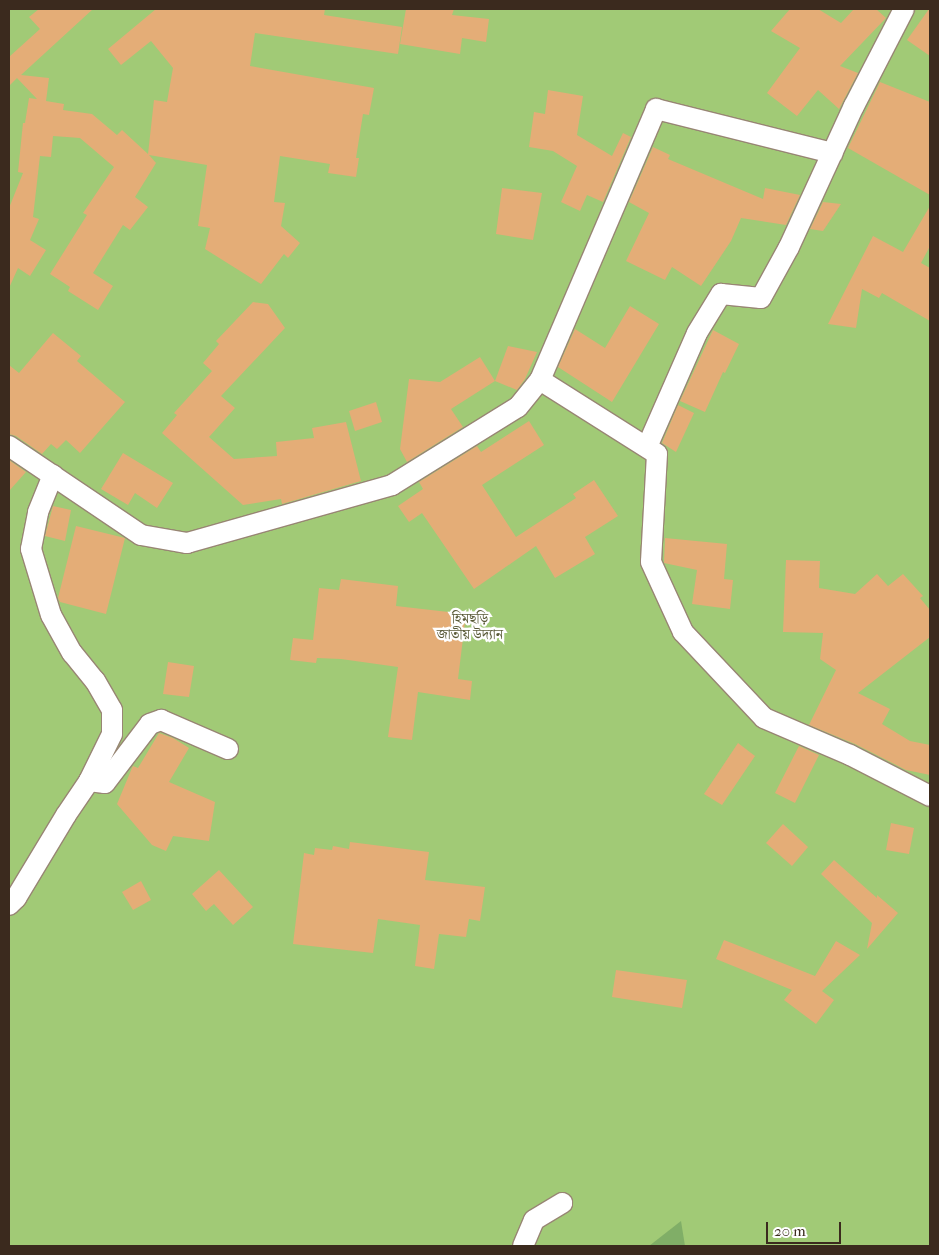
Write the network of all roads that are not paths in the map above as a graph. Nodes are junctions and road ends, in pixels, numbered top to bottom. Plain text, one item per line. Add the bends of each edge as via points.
1 (904, 9) edge
2 (832, 154) junction
3 (540, 380) junction
4 (9, 446) edge
5 (647, 447) junction
6 (53, 475) junction
7 (228, 749) dead end
8 (89, 781) junction
9 (930, 796) edge
10 (9, 905) edge
11 (562, 1203) dead end
12 (522, 1246) edge

1 - 2 street
2 - 3 street via 656,109
2 - 5 street via 789,247 761,298 721,294 696,334
3 - 5 street
3 - 6 street via 518,407 392,486 187,543 141,535
4 - 6 street
5 - 9 street via 657,454 651,562 683,632 764,718 850,755
6 - 8 street via 38,512 31,549 51,616 72,653 95,681 112,710 112,734
7 - 8 street via 161,720 150,724 105,783
8 - 10 street
11 - 12 street via 534,1220

